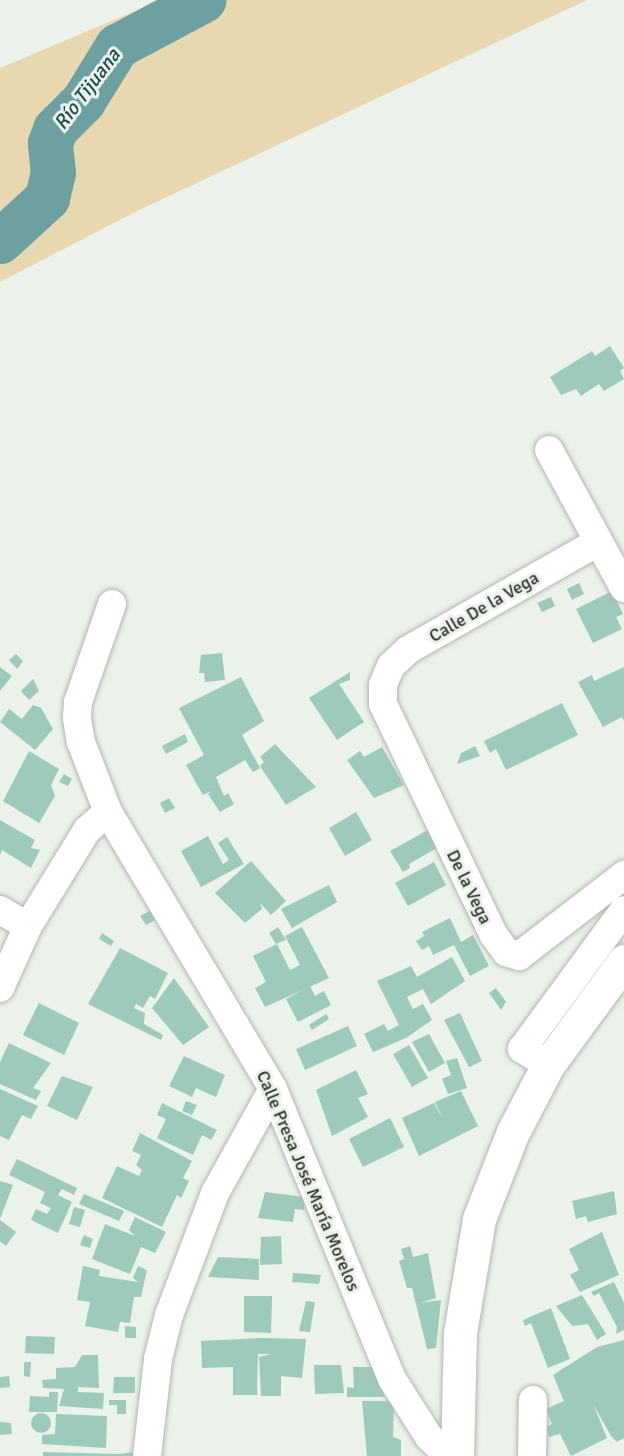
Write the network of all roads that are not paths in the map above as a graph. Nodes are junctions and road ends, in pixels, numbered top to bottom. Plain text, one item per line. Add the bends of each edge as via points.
1 (549, 450) dead end
2 (598, 542) junction
3 (624, 588) edge
4 (112, 604) dead end
5 (383, 685) joint
6 (108, 812) junction
7 (624, 875) edge
8 (0, 910) edge
9 (624, 910) edge
10 (28, 926) junction
11 (624, 961) edge
12 (0, 988) edge
13 (548, 1065) junction
14 (273, 1089) junction
15 (533, 1400) dead end
16 (147, 1456) edge
17 (449, 1456) edge
18 (457, 1456) edge
19 (532, 1456) edge

1 - 2 street
2 - 3 street
2 - 5 street, Calle De la Vega via 408,650 392,666
4 - 6 street, Calle Presa José María Morelos via 78,702 77,718 81,742
5 - 7 street, De la Vega via 383,704 392,727 493,934 506,952 519,956
6 - 10 street via 87,830
6 - 14 street, Calle Presa José María Morelos
8 - 10 street
9 - 13 street via 522,1049
10 - 12 street
11 - 13 main road
13 - 18 main road via 513,1132 479,1219 460,1333
14 - 16 street via 214,1193 175,1295 158,1359
14 - 17 street, Calle Presa José María Morelos via 392,1379 429,1437
15 - 19 street

